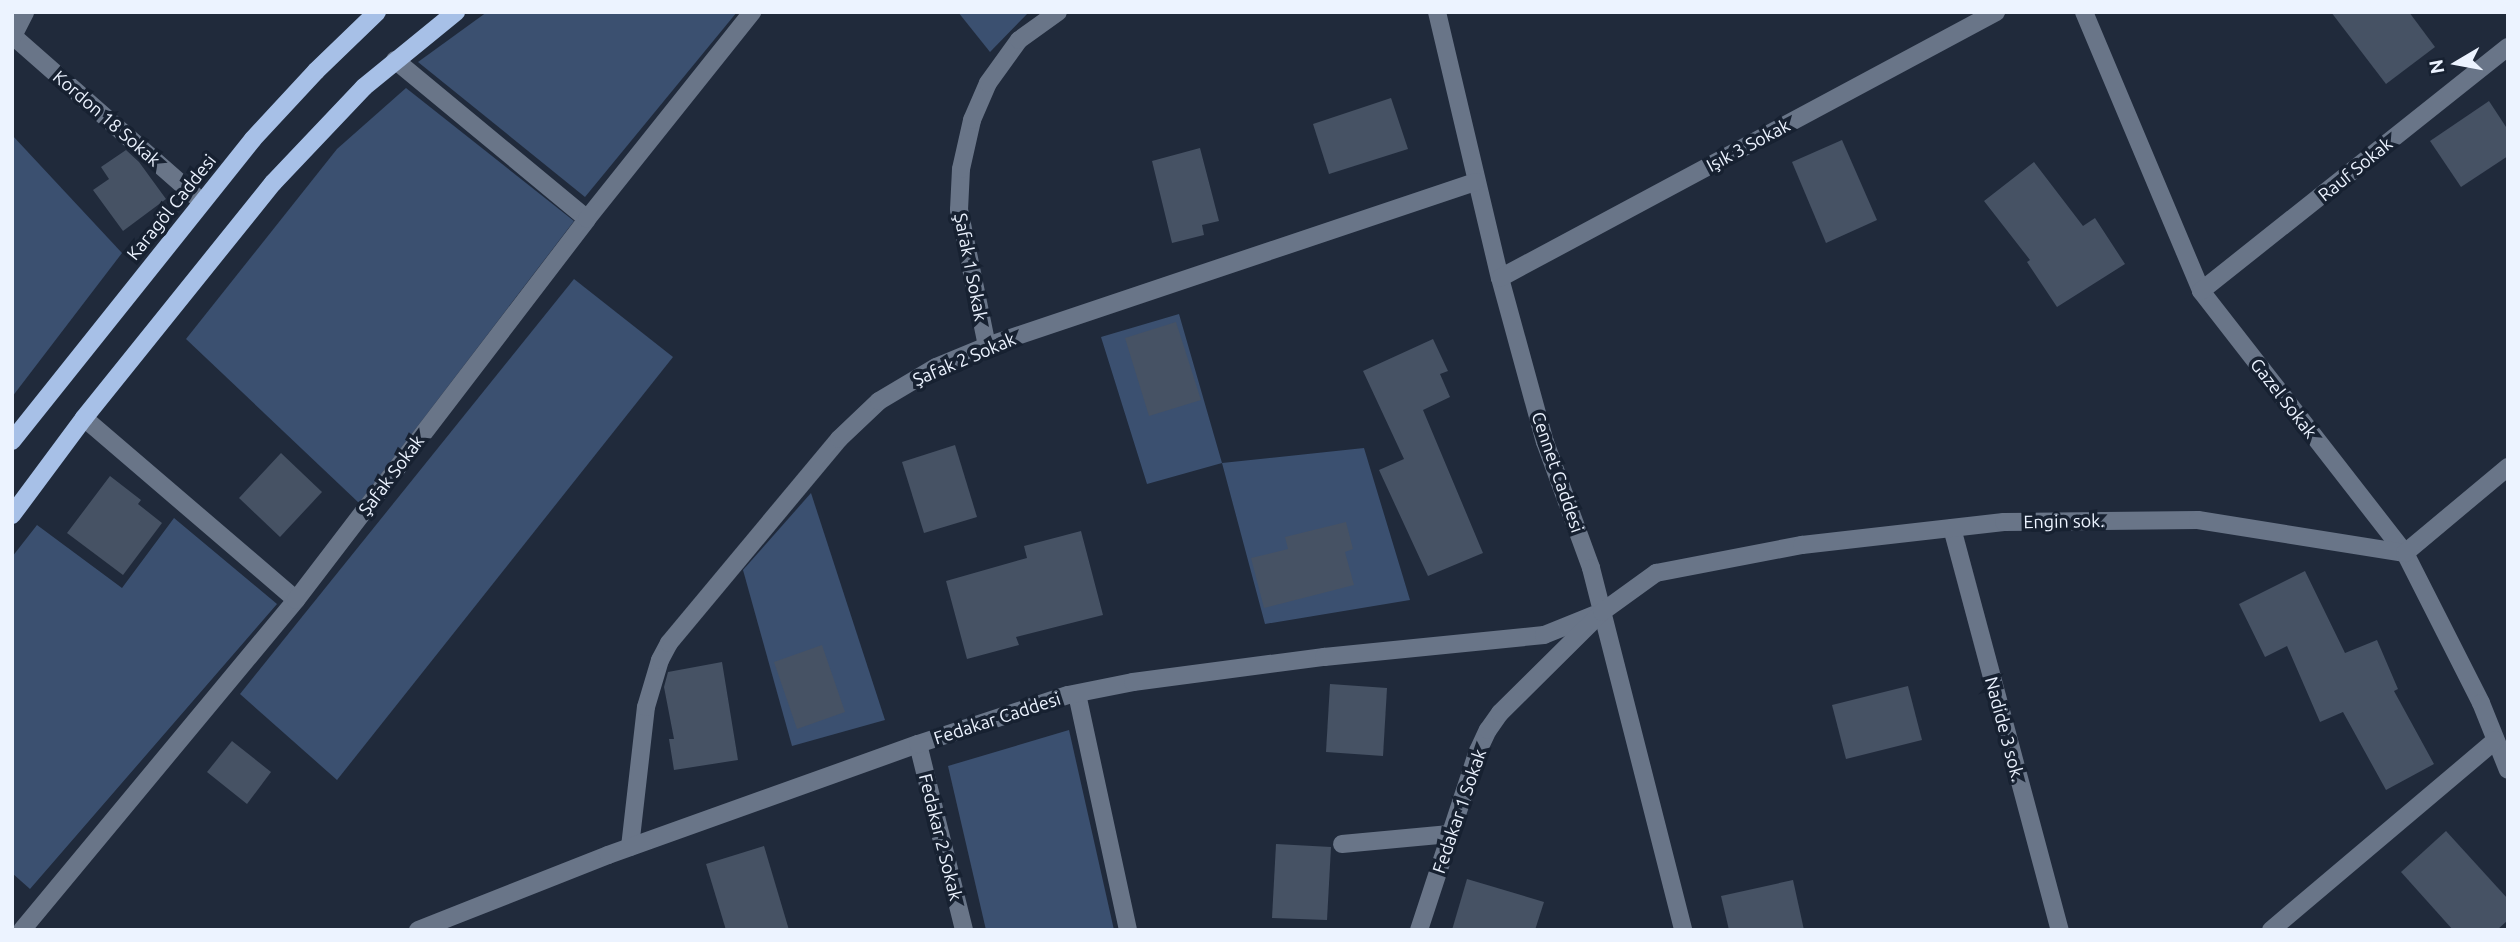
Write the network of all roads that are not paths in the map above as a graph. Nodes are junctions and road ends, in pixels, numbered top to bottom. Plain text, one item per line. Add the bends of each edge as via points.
1 (25, 12) edge
2 (377, 12) edge
3 (456, 12) edge
4 (752, 12) edge
5 (1058, 12) edge
6 (1437, 12) edge
7 (1996, 12) edge
8 (2084, 12) edge
9 (13, 37) edge
10 (2508, 47) edge
11 (396, 60) junction
12 (1475, 182) junction
13 (201, 201) junction
14 (587, 219) junction
15 (1500, 278) junction
16 (2202, 291) junction
17 (987, 346) junction
18 (84, 418) junction
19 (12, 441) edge
20 (2508, 467) edge
21 (12, 515) edge
22 (1952, 528) junction
23 (2405, 553) junction
24 (296, 600) junction
25 (1602, 612) junction
26 (1077, 694) junction
27 (2496, 740) junction
28 (918, 744) junction
29 (2508, 771) edge
30 (1450, 834) junction
31 (1342, 844) dead end
32 (630, 847) junction
33 (421, 929) edge
34 (22, 930) edge
35 (964, 930) edge
36 (1128, 930) edge
37 (1419, 930) edge
38 (1683, 930) edge
39 (2060, 930) edge
40 (2270, 930) edge

1 - 9 street
2 - 13 main road, Karagöl Caddesi via 298,90
3 - 11 main road
4 - 14 street, Şafak Sokak
5 - 17 street, Şafak 1 Sokak via 1019,40 988,83 972,120 961,169 959,210
6 - 12 street, Cennet Caddesi
7 - 15 street, Işık 3 Sokak
8 - 16 street, Gazel Sokak
9 - 13 street, Kordon 18 Sokak
10 - 16 street, Rauf Sokak
11 - 14 street
11 - 18 main road via 338,111 273,183
12 - 15 street, Cennet Caddesi
12 - 17 street, Şafak 2 Sokak
13 - 19 main road, Karagöl Caddesi
14 - 24 street, Şafak Sokak
15 - 25 street, Cennet Caddesi via 1545,442 1591,568
16 - 23 street, Gazel Sokak
17 - 32 street, Şafak 2 Sokak via 936,366 879,401 839,439 669,643 646,707
18 - 21 main road
18 - 24 street
20 - 23 street
22 - 23 street, Engin sok. via 2004,522 2198,520
22 - 25 street, Engin sok. via 1802,545 1656,573
22 - 39 street, Nadide 3 sok.
23 - 27 street, Gazel Sokak
24 - 34 street, Şafak Sokak
25 - 26 street, Fedakar Caddesi via 1544,635 1324,657 1133,682
25 - 30 street, Fedakar 1 Sokak via 1500,713 1478,751
25 - 38 street, Cennet Caddesi
26 - 28 street, Fedakar Caddesi
26 - 36 street
27 - 29 street, Gazel Sokak
27 - 40 street
28 - 32 street, Fedakar Caddesi
28 - 35 street, Fedakar 2 Sokak
30 - 31 street
30 - 37 street, Fedakar 1 Sokak
32 - 33 street, Fedakar Caddesi

